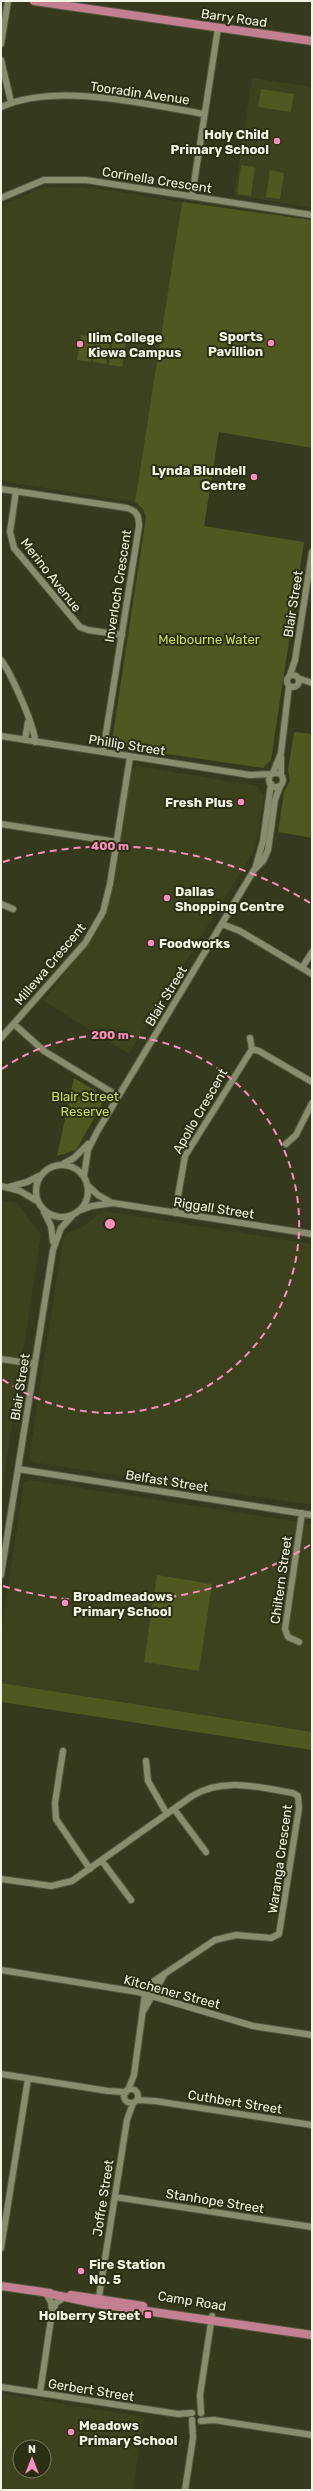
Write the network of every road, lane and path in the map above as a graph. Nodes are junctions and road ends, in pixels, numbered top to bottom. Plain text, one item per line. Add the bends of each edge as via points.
1 (8, 1) edge
2 (34, 1) edge
3 (58, 3) edge
4 (218, 28) junction
5 (312, 41) edge
6 (1, 44) edge
7 (1, 60) edge
8 (11, 102) junction
9 (1, 107) edge
10 (204, 114) junction
11 (192, 196) junction
12 (1, 198) edge
13 (312, 215) edge
14 (1, 489) edge
15 (16, 491) junction
16 (312, 552) edge
17 (122, 635) junction
18 (1, 660) edge
19 (295, 681) junction
20 (312, 684) edge
21 (28, 720) junction
22 (1, 736) edge
23 (25, 740) junction
24 (35, 742) junction
25 (104, 752) junction
26 (281, 753) junction
27 (130, 757) junction
28 (272, 774) junction
29 (281, 774) junction
30 (250, 775) junction
31 (270, 783) junction
32 (280, 786) junction
33 (1, 824) edge
34 (117, 842) junction
35 (254, 870) junction
36 (1, 904) edge
37 (13, 909) dead end
38 (224, 921) junction
39 (312, 952) edge
40 (302, 968) junction
41 (312, 974) edge
42 (14, 1024) junction
43 (1, 1038) edge
44 (250, 1038) dead end
45 (252, 1049) junction
46 (312, 1082) edge
47 (118, 1096) junction
48 (312, 1104) edge
49 (97, 1132) junction
50 (286, 1144) dead end
51 (63, 1164) junction
52 (40, 1176) junction
53 (84, 1176) junction
54 (88, 1185) junction
55 (4, 1186) edge
56 (37, 1201) junction
57 (113, 1204) junction
58 (42, 1208) junction
59 (76, 1213) junction
60 (175, 1213) junction
61 (312, 1234) edge
62 (53, 1250) junction
63 (1, 1359) edge
64 (34, 1364) junction
65 (18, 1469) junction
66 (302, 1513) junction
67 (312, 1515) edge
68 (2, 1557) edge
69 (1, 1575) edge
70 (299, 1642) dead end
71 (63, 1752) dead end
72 (146, 1761) dead end
73 (174, 1808) junction
74 (167, 1814) junction
75 (206, 1852) dead end
76 (102, 1861) junction
77 (90, 1869) junction
78 (1, 1879) edge
79 (131, 1900) dead end
80 (1, 1970) edge
81 (164, 1975) junction
82 (145, 1994) junction
83 (153, 1996) junction
84 (144, 2010) junction
85 (312, 2035) edge
86 (1, 2074) edge
87 (134, 2075) junction
88 (28, 2078) junction
89 (126, 2095) junction
90 (136, 2097) junction
91 (127, 2120) junction
92 (312, 2125) edge
93 (115, 2197) junction
94 (312, 2227) edge
95 (1, 2248) edge
96 (2, 2285) edge
97 (46, 2293) junction
98 (63, 2298) junction
99 (98, 2301) junction
100 (52, 2312) junction
101 (212, 2319) junction
102 (312, 2335) edge
103 (1, 2386) edge
104 (40, 2393) junction
105 (200, 2395) junction
106 (192, 2416) junction
107 (201, 2417) junction
108 (312, 2435) edge
109 (193, 2438) junction
110 (185, 2490) edge

1 - 6 street
2 - 3 main road, Barry Road
3 - 4 main road, Barry Road
4 - 5 main road, Barry Road
4 - 10 street
7 - 8 street
8 - 9 street, Tooradin Avenue
8 - 10 street, Tooradin Avenue via 88,96
10 - 11 street
11 - 12 street, Corinella Crescent via 99,182 49,180
11 - 13 street, Corinella Crescent
14 - 15 street, Inverloch Crescent
15 - 17 street, Merino Avenue via 10,532 14,548 76,623 88,630
15 - 17 street, Inverloch Crescent via 127,508 137,513 139,526
16 - 19 street, Blair Street via 295,660
17 - 25 street, Inverloch Crescent
18 - 21 street via 10,673
19 - 20 street
19 - 26 street, Blair Street via 289,701
21 - 23 street
21 - 24 street via 35,733
22 - 23 street, Phillip Street
23 - 24 street, Phillip Street
24 - 25 street, Phillip Street
25 - 27 street, Phillip Street
26 - 28 street, Blair Street
26 - 29 street, Blair Street
27 - 30 street, Phillip Street
27 - 34 street, Millewa Crescent
28 - 29 street, Phillip Street
28 - 30 street, Phillip Street
28 - 31 street, Blair Street
29 - 32 street, Blair Street via 284,780
30 - 31 street, Phillip Street
31 - 32 street, Phillip Street
31 - 35 street, Blair Street via 264,841
32 - 35 street, Blair Street via 275,800 268,850 263,861
33 - 34 street
34 - 42 street, Millewa Crescent via 106,905 94,930
35 - 38 street, Blair Street
36 - 37 street
38 - 40 street
38 - 47 street, Blair Street
39 - 40 street
40 - 41 street
42 - 43 street, Millewa Crescent
42 - 47 street via 44,1051
44 - 45 street
45 - 46 street
45 - 60 street, Apollo Crescent via 185,1156
47 - 49 street, Blair Street
48 - 50 street via 296,1135
49 - 51 street, Blair Street via 84,1150
49 - 53 street, Blair Street via 88,1150
51 - 52 street via 54,1165
51 - 53 street via 71,1166
52 - 55 street via 27,1182
52 - 56 street via 35,1188
53 - 54 street
54 - 57 street, Riggall Street
54 - 59 street via 86,1200
55 - 56 street
56 - 58 street
57 - 59 street, Riggall Street via 92,1206
57 - 60 street, Riggall Street
58 - 59 street via 57,1217
58 - 62 street, Blair Street via 51,1226
59 - 62 street, Blair Street via 61,1228
60 - 61 street, Riggall Street
62 - 64 street, Blair Street
63 - 64 street
64 - 65 street, Blair Street
65 - 66 street, Belfast Street
65 - 68 street, Blair Street
66 - 67 street, Belfast Street
66 - 70 street, Chiltern Street via 285,1629 288,1637
68 - 69 street, Blair Street
71 - 77 street via 55,1803 56,1819
72 - 74 street via 148,1781
73 - 74 street, Waranga Crescent
73 - 75 street
73 - 81 street, Waranga Crescent via 205,1789 229,1784 293,1793 298,1796 300,1804 279,1934 272,1938 242,1935 222,1937 202,1947
74 - 76 street, Waranga Crescent
76 - 77 street, Waranga Crescent
76 - 79 street
77 - 78 street, Waranga Crescent via 72,1881 56,1886
80 - 82 street, Kitchener Street
81 - 82 street, Waranga Crescent via 154,1981
81 - 83 street, Waranga Crescent
82 - 83 street, Kitchener Street
82 - 84 street, Joffre Street
83 - 84 street, Joffre Street
83 - 85 street, Kitchener Street via 253,2026
84 - 87 street, Joffre Street
86 - 88 street
87 - 89 street, Joffre Street
87 - 90 street, Joffre Street
88 - 89 street
88 - 95 street
89 - 90 street
89 - 90 street
89 - 91 street, Joffre Street
90 - 91 street, Joffre Street
90 - 92 street, Cuthbert Street
91 - 93 street, Joffre Street
93 - 94 street, Stanhope Street
93 - 99 street, Joffre Street
96 - 97 main road, Camp Road
97 - 98 main road, Camp Road
97 - 99 main road, Camp Road
97 - 100 street via 51,2302
98 - 99 main road, Camp Road
98 - 100 street via 56,2303
99 - 101 main road, Camp Road
100 - 104 street
101 - 102 main road, Camp Road
101 - 105 street
103 - 104 street, Gerbert Street
104 - 106 street, Gerbert Street
105 - 106 street
105 - 107 street
106 - 107 street
106 - 107 street
106 - 109 street
107 - 108 street
107 - 109 street
109 - 110 street

